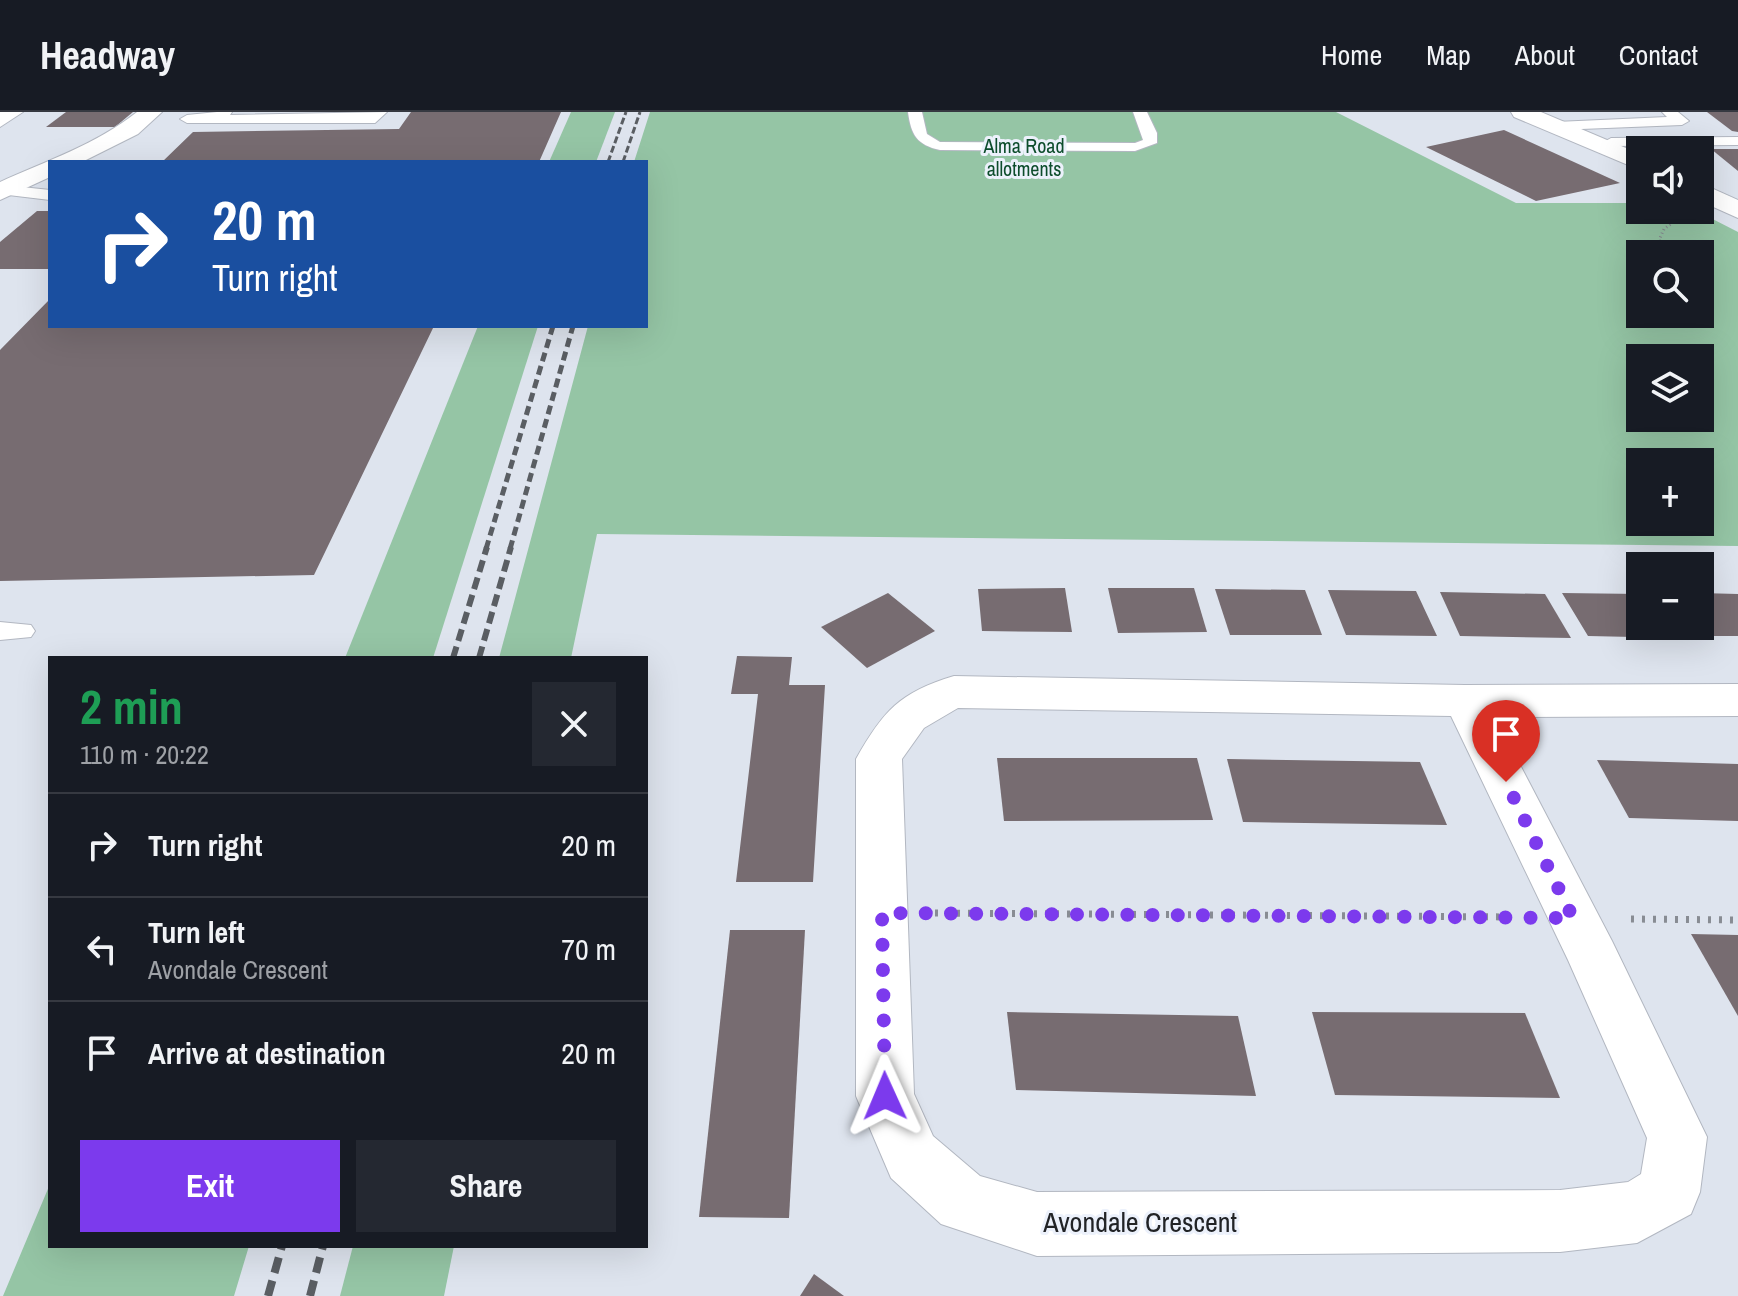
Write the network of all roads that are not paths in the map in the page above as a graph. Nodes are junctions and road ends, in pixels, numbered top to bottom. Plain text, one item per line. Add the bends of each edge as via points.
1 (12, 112) edge
2 (151, 112) edge
3 (380, 112) edge
4 (915, 112) edge
5 (1140, 112) edge
6 (1522, 112) edge
7 (1669, 112) edge
8 (222, 116) edge
9 (187, 119) dead end
10 (0, 120) edge
11 (1556, 126) junction
12 (1738, 141) edge
13 (1596, 143) junction
14 (1626, 157) edge
15 (67, 160) edge
16 (48, 169) edge
17 (1, 191) edge
18 (48, 195) edge
19 (1714, 198) edge
20 (1738, 210) edge
21 (1738, 700) edge
22 (1465, 701) junction

1 - 10 street
2 - 15 street via 122,134
3 - 8 lane via 375,119
4 - 5 lane via 919,136 927,143 1120,147 1150,143
6 - 11 street
7 - 11 lane via 1682,121
8 - 9 lane
11 - 13 street
12 - 13 lane
13 - 14 street
16 - 17 street
17 - 18 lane
19 - 20 street
21 - 22 street, Avondale Crescent
22 - 22 street, Avondale Crescent via 1677,1137 1669,1192 1637,1212 1560,1221 1037,1224 963,1202 912,1157 885,1096 879,759 893,732 916,707 954,692

